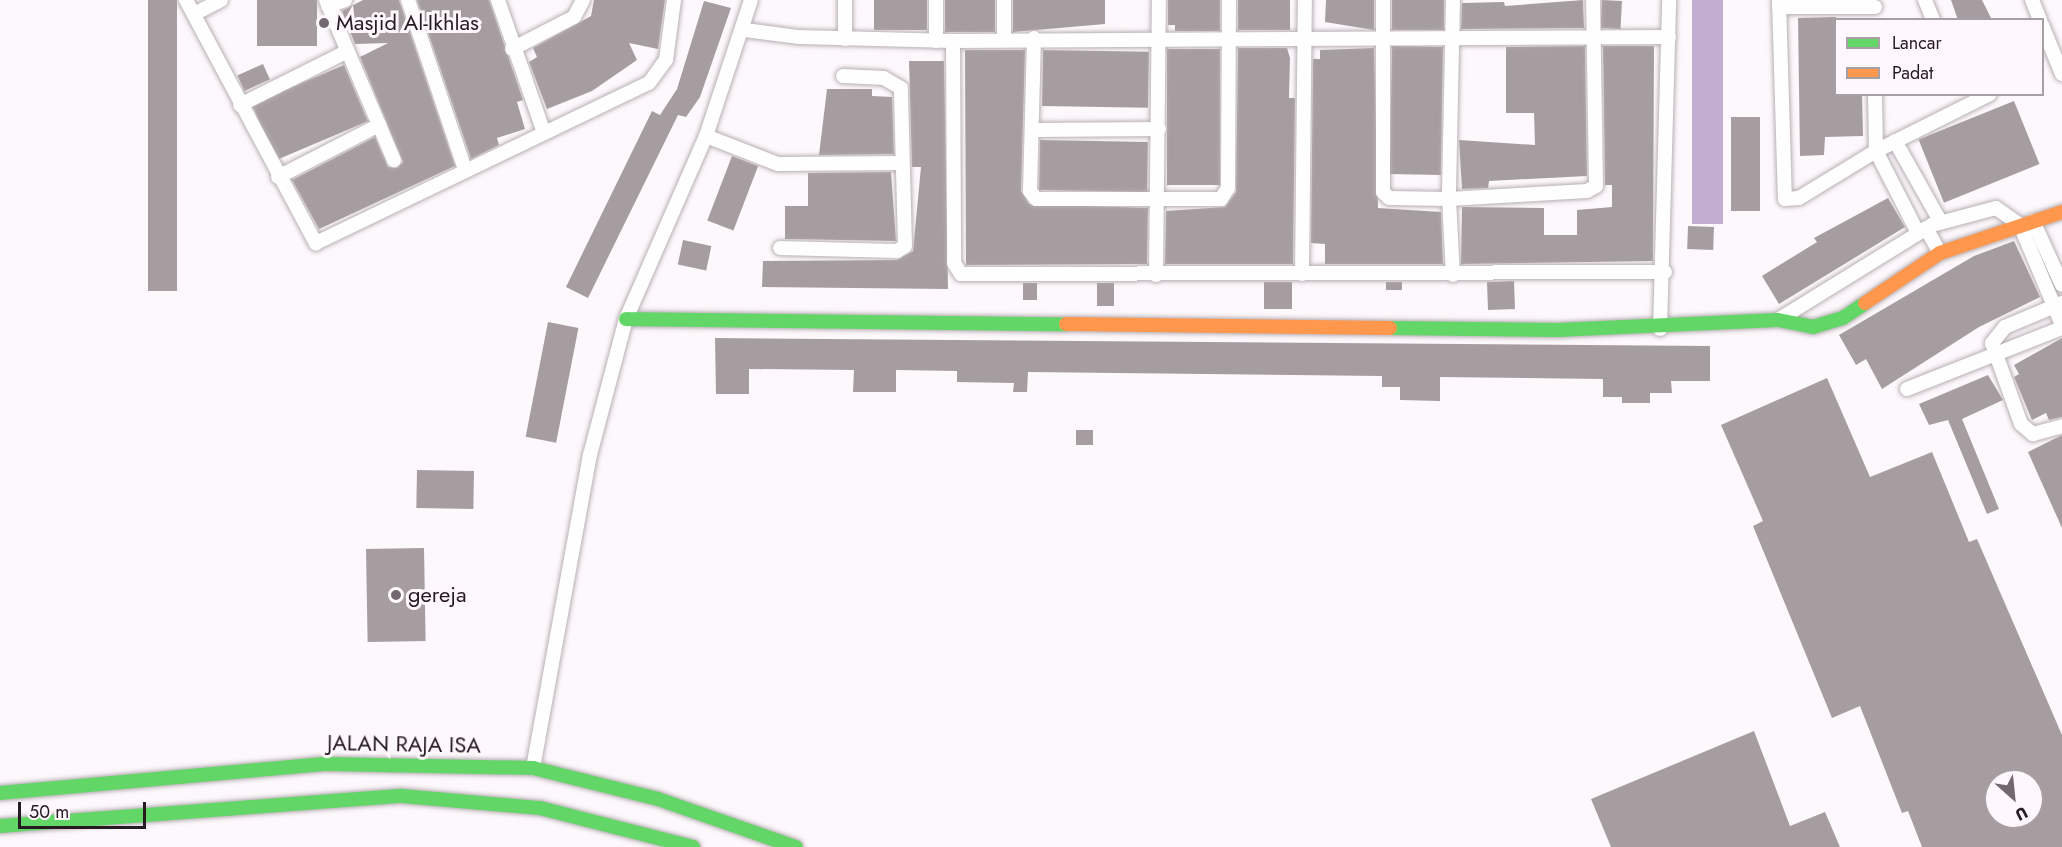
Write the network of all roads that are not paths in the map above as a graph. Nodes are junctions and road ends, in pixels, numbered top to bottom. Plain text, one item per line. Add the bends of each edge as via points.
1 (186, 0) edge
2 (221, 0) edge
3 (345, 0) edge
4 (408, 0) edge
5 (498, 0) edge
6 (583, 0) edge
7 (674, 0) edge
8 (751, 0) edge
9 (845, 0) edge
10 (936, 0) edge
11 (1004, 0) edge
12 (1159, 0) edge
13 (1229, 0) edge
14 (1305, 0) edge
15 (1383, 0) edge
16 (1453, 0) edge
17 (1593, 0) edge
18 (1669, 0) edge
19 (1925, 0) edge
20 (2032, 0) edge
21 (327, 3) edge
22 (1779, 3) edge
23 (1875, 9) edge
24 (194, 14) junction
25 (1932, 18) edge
26 (2039, 18) edge
27 (2044, 27) edge
28 (745, 30) junction
29 (1383, 37) junction
30 (1591, 37) junction
31 (1669, 37) junction
32 (1034, 38) junction
33 (1451, 38) junction
34 (845, 39) junction
35 (1004, 40) junction
36 (1161, 40) junction
37 (936, 41) junction
38 (953, 41) junction
39 (1228, 42) junction
40 (1304, 42) junction
41 (512, 49) junction
42 (2058, 49) edge
43 (346, 52) junction
44 (2062, 74) edge
45 (843, 76) dead end
46 (1875, 96) edge
47 (1980, 96) edge
48 (1965, 99) edge
49 (240, 105) junction
50 (379, 125) junction
51 (1159, 129) junction
52 (1033, 130) junction
53 (544, 133) junction
54 (706, 136) junction
55 (1895, 141) junction
56 (1876, 151) junction
57 (394, 160) dead end
58 (902, 163) junction
59 (465, 169) junction
60 (278, 177) junction
61 (1449, 199) junction
62 (1158, 200) junction
63 (2062, 212) edge
64 (1940, 221) junction
65 (2033, 221) junction
66 (2019, 225) junction
67 (1922, 231) junction
68 (780, 248) dead end
69 (1940, 253) junction
70 (1665, 273) junction
71 (1302, 274) junction
72 (1156, 275) junction
73 (1453, 275) junction
74 (2062, 285) edge
75 (2059, 304) edge
76 (626, 319) junction
77 (1778, 320) junction
78 (2062, 326) edge
79 (1660, 329) junction
80 (1993, 356) junction
81 (1907, 389) dead end
82 (2062, 426) edge
83 (404, 764) junction
84 (533, 768) junction
85 (0, 792) edge
86 (402, 796) junction
87 (0, 826) edge
88 (693, 847) edge
89 (796, 847) edge

1 - 24 street
2 - 24 street
3 - 21 street
4 - 59 street
5 - 41 street
6 - 41 street via 574,17
7 - 53 street via 666,60 656,78
8 - 28 street
9 - 34 street
10 - 37 street
11 - 35 street
12 - 36 street
13 - 39 street
14 - 40 street
15 - 29 street
16 - 33 street
17 - 30 street
18 - 31 street
19 - 25 street
20 - 26 street
21 - 43 street
22 - 23 street
22 - 56 street via 1782,195 1790,201 1799,198
24 - 49 street
27 - 42 street
28 - 34 street
28 - 54 street
29 - 33 street
29 - 40 street
29 - 61 street via 1383,192 1389,198
30 - 31 street
30 - 33 street
30 - 61 street via 1593,188
31 - 70 street
32 - 35 street
32 - 36 street
32 - 52 street
33 - 61 street
34 - 37 street
35 - 38 street
36 - 39 street
36 - 51 street
37 - 38 street
38 - 72 street via 957,270 966,275
39 - 40 street
39 - 62 street via 1226,194 1221,199
40 - 71 street
41 - 53 street
42 - 44 street
43 - 49 street
43 - 50 street
45 - 58 street via 884,78 901,88
46 - 56 street
47 - 48 street
48 - 55 street
49 - 60 street
50 - 57 street
50 - 60 street
51 - 52 street
51 - 62 street
52 - 62 street via 1030,191 1036,199
53 - 59 street
54 - 58 street via 778,164
54 - 76 street
55 - 56 street
55 - 64 street
56 - 67 street
58 - 68 street via 903,248
59 - 60 street via 316,243
61 - 73 street
62 - 72 street
63 - 65 main road
64 - 66 street via 1996,208
64 - 67 street
65 - 66 main road
65 - 74 street
66 - 69 main road
66 - 75 street
67 - 69 street
67 - 77 street
69 - 77 main road via 1833,323 1813,327
70 - 73 street
70 - 79 street
71 - 72 street
71 - 73 street
75 - 78 street
75 - 80 street via 2005,327 1993,338
76 - 79 main road
76 - 84 street via 590,455
77 - 79 main road
78 - 80 street
80 - 81 street
80 - 82 street via 2021,424 2033,434
83 - 84 main road, JALAN RAJA ISA
83 - 85 main road, JALAN RAJA ISA via 327,764
83 - 86 main road
84 - 89 main road, JALAN RAJA ISA via 658,798
86 - 87 main road
86 - 88 main road via 540,808

